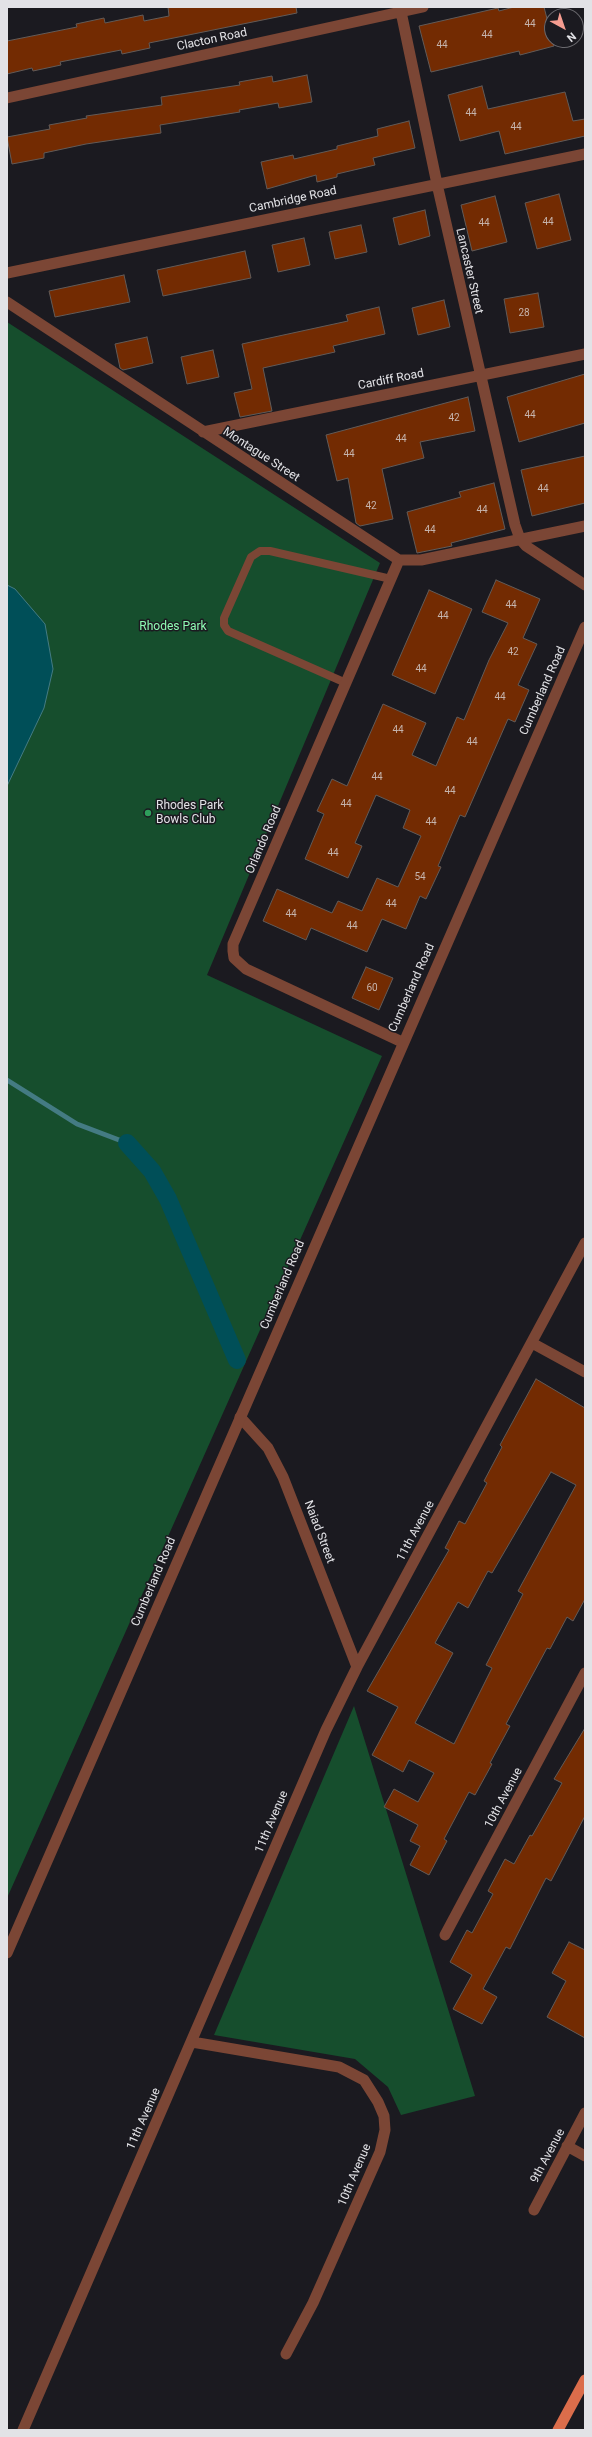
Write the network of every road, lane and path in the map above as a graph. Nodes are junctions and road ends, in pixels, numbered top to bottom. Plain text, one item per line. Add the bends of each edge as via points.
1 (423, 7) edge
2 (401, 9) edge
3 (7, 98) edge
4 (585, 154) edge
5 (436, 184) junction
6 (7, 273) edge
7 (7, 302) edge
8 (585, 354) edge
9 (479, 376) junction
10 (203, 432) junction
11 (585, 526) edge
12 (520, 539) junction
13 (399, 560) junction
14 (391, 579) junction
15 (585, 585) edge
16 (585, 627) edge
17 (346, 683) junction
18 (402, 1042) junction
19 (585, 1243) edge
20 (532, 1343) junction
21 (585, 1372) edge
22 (240, 1417) junction
23 (357, 1667) junction
24 (585, 1673) edge
25 (445, 1935) dead end
26 (10, 1939) edge
27 (7, 1953) edge
28 (192, 2042) junction
29 (585, 2113) edge
30 (567, 2146) junction
31 (585, 2156) edge
32 (534, 2210) dead end
33 (286, 2354) dead end
34 (585, 2380) edge
35 (23, 2430) edge
36 (558, 2430) edge

1 - 2 street, Clacton Road
2 - 3 street, Clacton Road
2 - 5 street, Lancaster Street
4 - 5 street, Cambridge Road
5 - 6 street, Cambridge Road
5 - 9 street, Lancaster Street
7 - 10 street, Montague Street
8 - 9 street, Cardiff Road
9 - 10 street, Cardiff Road
9 - 12 street, Lancaster Street
10 - 13 street, Montague Street
11 - 12 street
12 - 13 street via 422,560
12 - 15 street via 535,554
13 - 14 street, Orlando Road
14 - 17 street, Orlando Road
14 - 17 lane via 270,551 260,552 251,557 224,618 224,625 228,631
16 - 18 street, Cumberland Road
17 - 18 street, Orlando Road via 233,944 234,958 246,970
18 - 22 street, Cumberland Road
19 - 20 street, 11th Avenue
20 - 21 street
20 - 23 street, 11th Avenue
22 - 23 street, Naiad Street via 268,1448 283,1478
22 - 26 street, Cumberland Road
23 - 28 street, 11th Avenue via 326,1730
24 - 25 street, 10th Avenue
26 - 27 street, Cumberland Road
28 - 33 street, 10th Avenue via 339,2067 364,2080 384,2116 385,2130 380,2152 313,2303
28 - 35 street, 11th Avenue
29 - 30 street, 9th Avenue
30 - 31 street
30 - 32 street, 9th Avenue
34 - 36 main road

